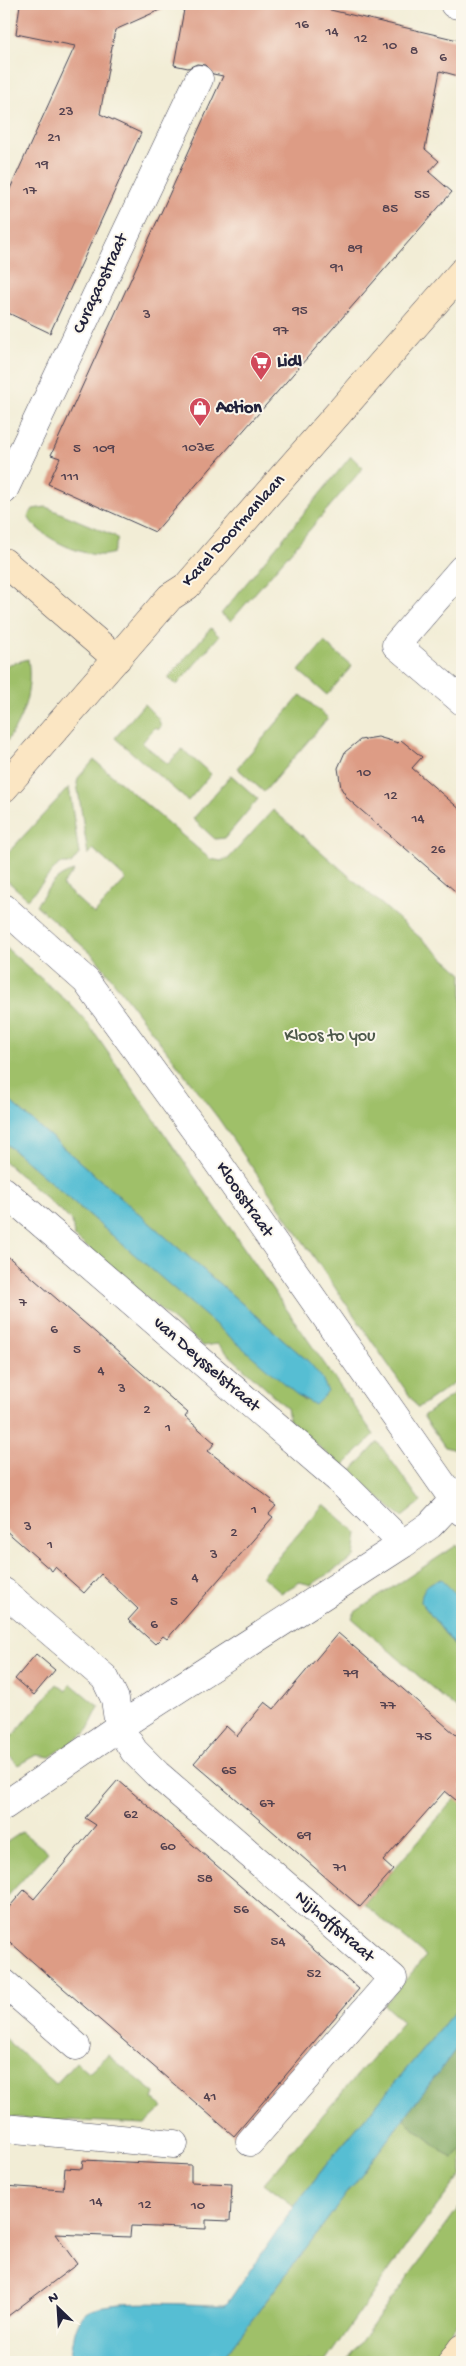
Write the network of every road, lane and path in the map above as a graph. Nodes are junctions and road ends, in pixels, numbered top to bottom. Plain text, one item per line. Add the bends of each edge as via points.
1 (454, 4) edge
2 (462, 6) edge
3 (199, 79) dead end
4 (462, 272) edge
5 (4, 490) edge
6 (4, 562) edge
7 (462, 569) edge
8 (117, 659) junction
9 (462, 702) edge
10 (4, 788) edge
11 (4, 908) edge
12 (4, 1191) edge
13 (459, 1501) edge
14 (402, 1544) junction
15 (4, 1592) edge
16 (119, 1727) junction
17 (4, 1806) edge
18 (4, 1983) edge
19 (76, 2046) dead end
20 (4, 2128) edge
21 (250, 2142) dead end
22 (174, 2144) dead end
23 (462, 2348) edge
24 (452, 2362) edge

1 - 2 street
3 - 5 street, Curaçaostraat
4 - 8 street, Karel Doormanlaan via 187,586 170,597
6 - 8 street
7 - 9 street via 396,645
8 - 10 street, Karel Doormanlaan
11 - 13 street, Kloosstraat via 86,981
12 - 14 street, van Deysselstraat via 338,1479
13 - 14 street
14 - 16 street
15 - 16 street via 105,1678 114,1699
16 - 17 street
16 - 21 street, Nijhoffstraat via 134,1751 157,1774 393,1978
18 - 19 street
20 - 22 street
23 - 24 street

